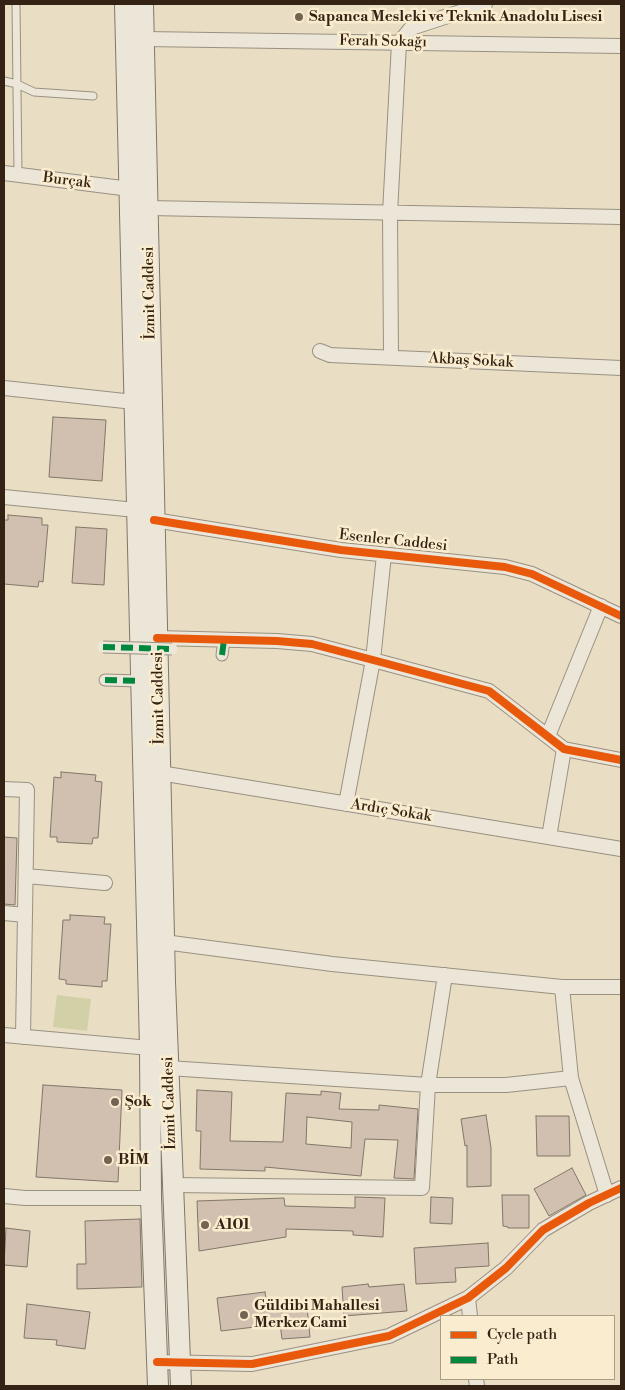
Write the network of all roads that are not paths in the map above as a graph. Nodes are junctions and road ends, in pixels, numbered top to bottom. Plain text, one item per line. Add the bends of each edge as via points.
1 (16, 4) edge
2 (125, 4) edge
3 (143, 4) edge
4 (485, 4) edge
5 (144, 39) junction
6 (399, 43) junction
7 (621, 46) edge
8 (4, 82) edge
9 (17, 84) junction
10 (93, 96) dead end
11 (4, 173) edge
12 (18, 175) junction
13 (130, 189) junction
14 (148, 208) junction
15 (390, 213) junction
16 (621, 217) edge
17 (320, 352) dead end
18 (390, 357) junction
19 (621, 368) edge
20 (4, 388) edge
21 (134, 402) junction
22 (4, 498) edge
23 (136, 510) junction
24 (154, 520) junction
25 (384, 555) junction
26 (601, 606) junction
27 (621, 616) edge
28 (224, 640) junction
29 (164, 643) junction
30 (103, 647) dead end
31 (222, 655) dead end
32 (373, 660) junction
33 (105, 680) dead end
34 (140, 681) junction
35 (548, 736) junction
36 (564, 749) junction
37 (621, 760) edge
38 (160, 773) junction
39 (4, 789) edge
40 (346, 804) junction
41 (549, 837) junction
42 (621, 849) edge
43 (26, 876) junction
44 (105, 883) dead end
45 (4, 914) edge
46 (25, 915) junction
47 (164, 942) junction
48 (445, 975) junction
49 (562, 986) junction
50 (621, 987) edge
51 (4, 1036) edge
52 (23, 1037) junction
53 (150, 1048) junction
54 (168, 1068) junction
55 (571, 1078) junction
56 (428, 1085) junction
57 (173, 1185) junction
58 (621, 1188) edge
59 (607, 1195) junction
60 (4, 1196) edge
61 (151, 1198) junction
62 (468, 1298) junction
63 (470, 1315) edge
64 (158, 1362) junction
65 (180, 1362) junction
66 (158, 1386) edge
67 (181, 1386) edge

1 - 9 lane
2 - 13 main road, İzmit Caddesi
3 - 5 main road, İzmit Caddesi
4 - 6 street via 411,28
5 - 6 street, Ferah Sokağı
5 - 14 main road, İzmit Caddesi
6 - 7 street, Ferah Sokağı
6 - 15 street
8 - 9 lane
9 - 10 lane via 34,92
9 - 12 lane
11 - 12 street, Burçak
12 - 13 street, Burçak
13 - 21 main road, İzmit Caddesi
14 - 15 street
14 - 24 main road, İzmit Caddesi
15 - 16 street
15 - 18 street
17 - 18 street, Akbaş Sokak
18 - 19 street, Akbaş Sokak
20 - 21 street
21 - 23 main road, İzmit Caddesi
22 - 23 street
23 - 34 main road, İzmit Caddesi
24 - 25 street, Esenler Caddesi
24 - 29 main road, İzmit Caddesi
25 - 26 street, Esenler Caddesi via 506,567 532,574
25 - 32 street
26 - 27 street, Esenler Caddesi
26 - 35 street
28 - 29 street
28 - 31 street
28 - 32 street via 312,644
29 - 30 street, bridge
29 - 38 main road, İzmit Caddesi
32 - 35 street via 489,691
32 - 40 street
33 - 34 street
34 - 53 main road, İzmit Caddesi
35 - 36 street
36 - 37 street
36 - 41 street
38 - 40 street, Ardıç Sokak
38 - 47 main road, İzmit Caddesi
39 - 43 street via 28,790
40 - 41 street, Ardıç Sokak
41 - 42 street, Ardıç Sokak
43 - 44 street
43 - 46 street
45 - 46 street
46 - 52 street
47 - 48 street
47 - 54 main road, İzmit Caddesi
48 - 49 street
48 - 56 street
49 - 50 street
49 - 55 street
51 - 52 street
52 - 53 street
53 - 61 main road, İzmit Caddesi
54 - 56 street
54 - 57 main road, İzmit Caddesi
55 - 56 street via 506,1085
55 - 59 street
56 - 57 street via 422,1188
57 - 65 main road, İzmit Caddesi
58 - 59 street
59 - 62 street via 543,1230 506,1268
60 - 61 street
61 - 64 main road, İzmit Caddesi
62 - 63 street
62 - 65 street via 389,1336 252,1364
64 - 65 street
64 - 66 main road, İzmit Caddesi
65 - 67 main road, İzmit Caddesi

